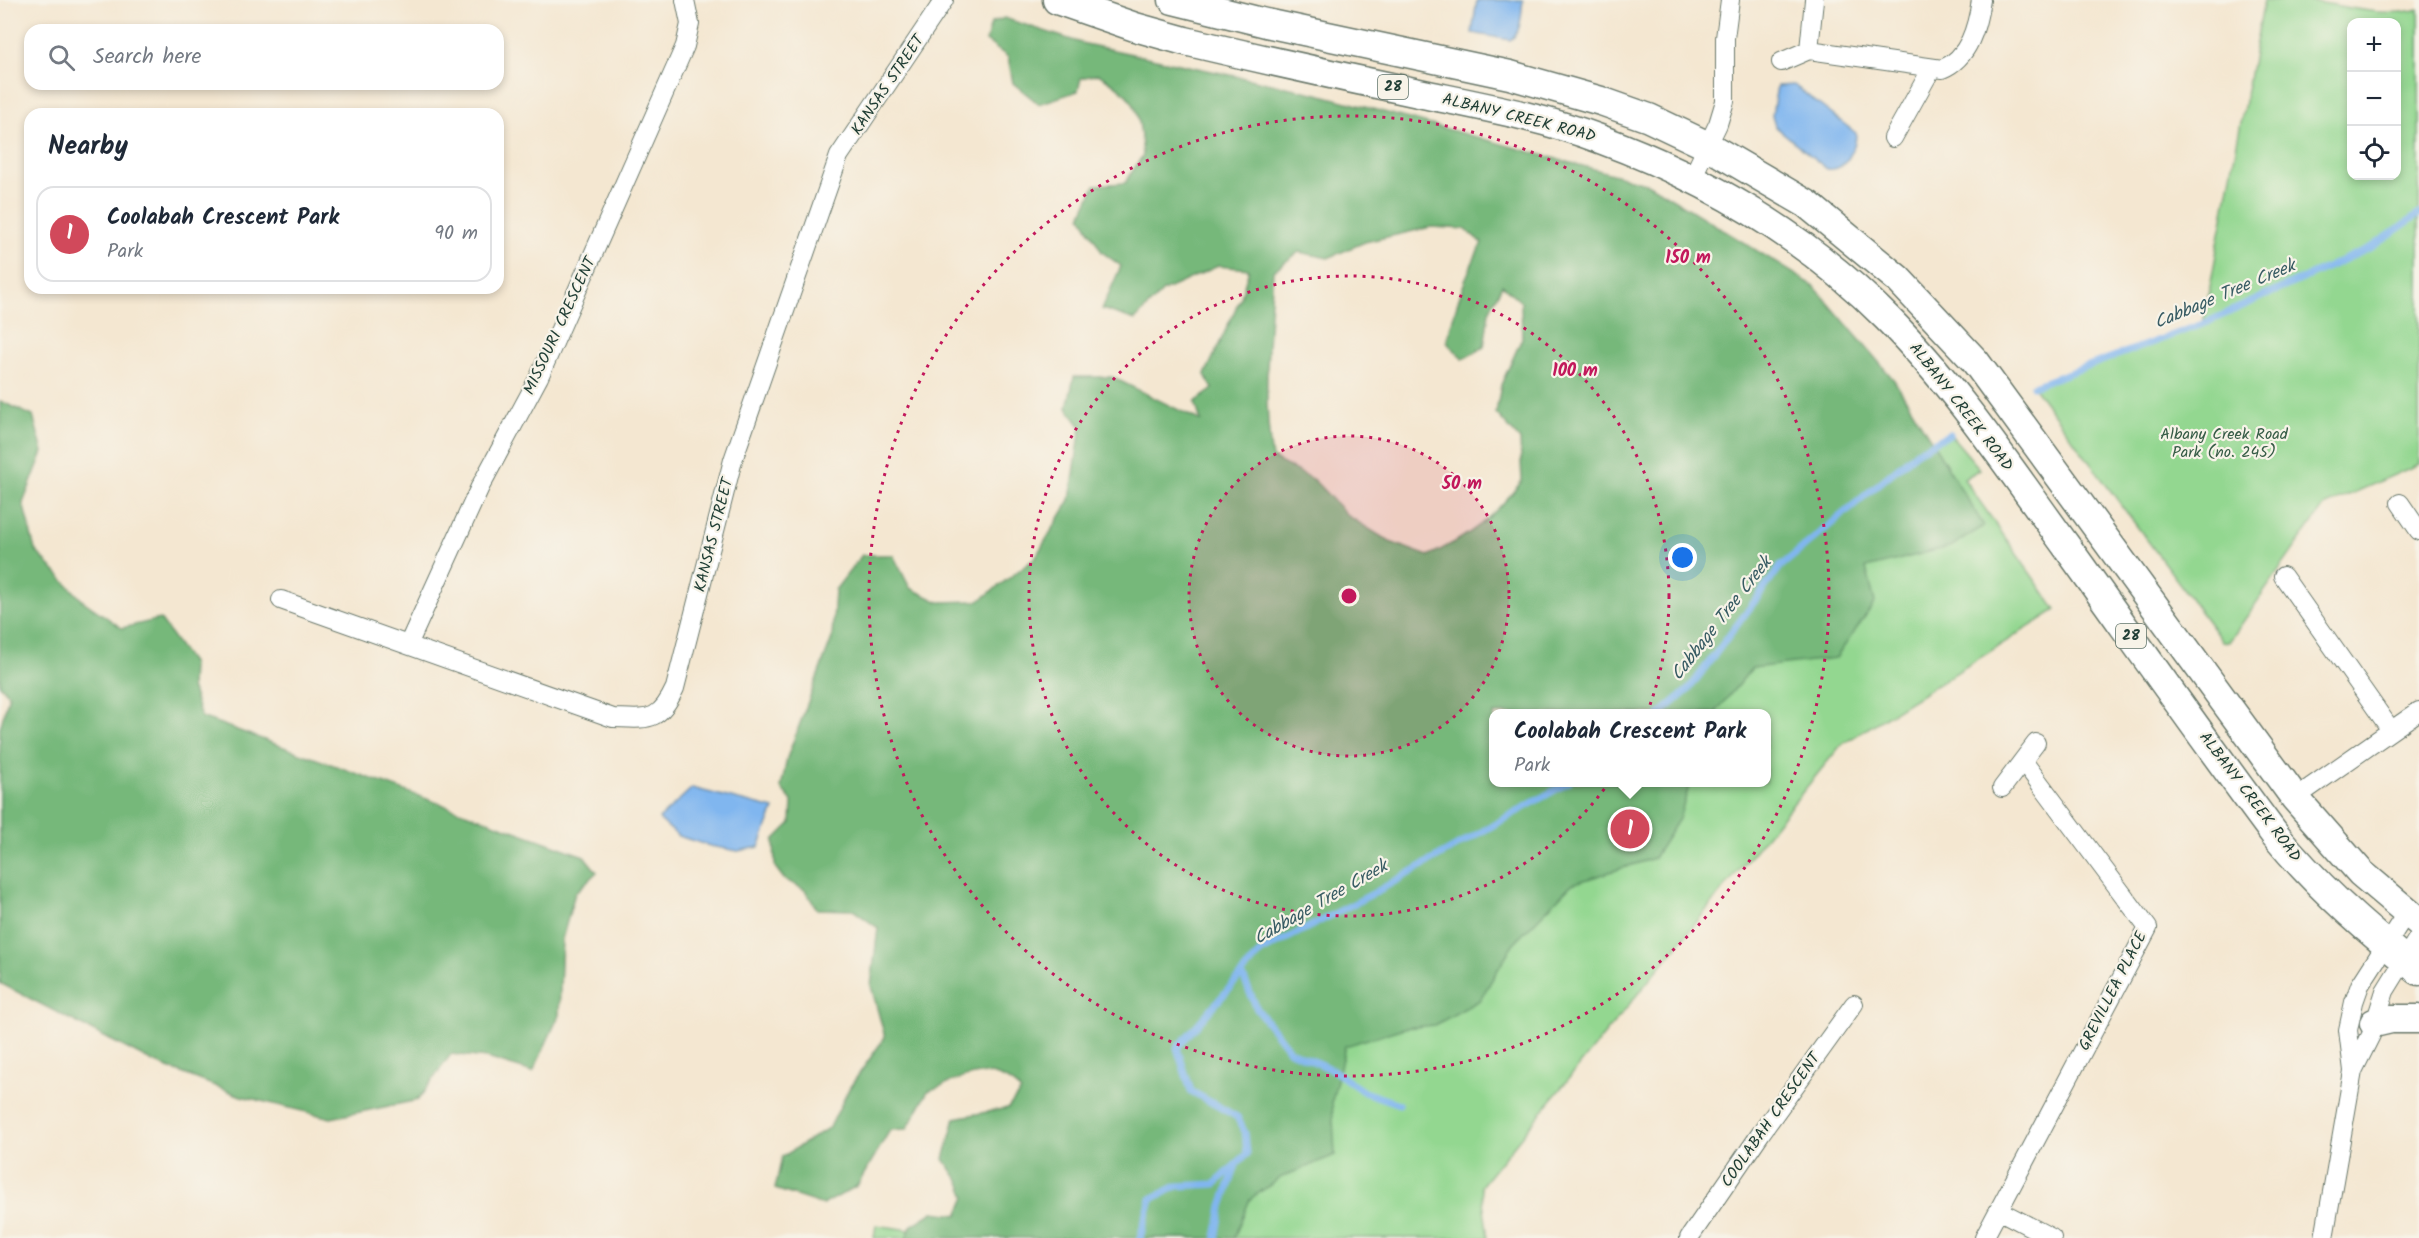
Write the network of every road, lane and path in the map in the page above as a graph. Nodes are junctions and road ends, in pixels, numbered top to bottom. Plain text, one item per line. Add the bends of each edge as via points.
1 (685, 0) edge
2 (944, 0) edge
3 (1057, 0) edge
4 (1173, 0) edge
5 (1730, 0) edge
6 (1814, 0) edge
7 (1981, 0) edge
8 (1809, 50) junction
9 (1781, 62) dead end
10 (1932, 68) junction
11 (1893, 138) dead end
12 (1708, 146) junction
13 (1692, 178) junction
14 (2400, 503) dead end
15 (2419, 531) edge
16 (2283, 576) dead end
17 (281, 600) dead end
18 (408, 645) junction
19 (2419, 711) edge
20 (2391, 730) junction
21 (2036, 743) dead end
22 (2023, 760) junction
23 (2002, 788) dead end
24 (2295, 798) junction
25 (2415, 923) edge
26 (2402, 958) edge
27 (1854, 1004) dead end
28 (2419, 1018) edge
29 (2374, 1023) junction
30 (2353, 1071) junction
31 (2000, 1211) junction
32 (1689, 1238) edge
33 (1984, 1238) edge
34 (2052, 1238) edge
35 (2324, 1238) edge

1 - 18 street, MISSOURI CRESCENT via 690,24 685,46 539,377 480,486
2 - 18 street, KANSAS STREET via 839,156 733,460 675,688 666,708 647,719 613,718
3 - 13 main road, ALBANY CREEK ROAD / 28 via 1185,41 1562,126
4 - 12 main road, 28 via 1537,82 1624,109
5 - 12 street via 1725,38 1725,101
6 - 8 street
7 - 10 street via 1971,40 1962,54 1954,64
8 - 9 street
8 - 10 street
10 - 11 street
12 - 13 street
12 - 24 main road, 28 via 1773,182 1837,227 1898,279 1949,331 2004,399
13 - 26 main road, ALBANY CREEK ROAD / 28 via 1761,218 1821,260 1888,318 1919,352 2000,455 2275,835 2297,862
14 - 15 street
16 - 20 street
17 - 18 street, KANSAS STREET
19 - 20 street
20 - 24 street
21 - 22 street
22 - 23 street
22 - 31 street, GREVILLEA PLACE via 2148,928
24 - 25 main road, 28 via 2346,857
25 - 26 street
25 - 26 street
26 - 29 street
26 - 30 street via 2360,985 2349,1030
27 - 32 street, COOLABAH CRESCENT
28 - 29 main road
29 - 30 street
30 - 35 street
31 - 33 street, GREVILLEA PLACE
31 - 34 street

